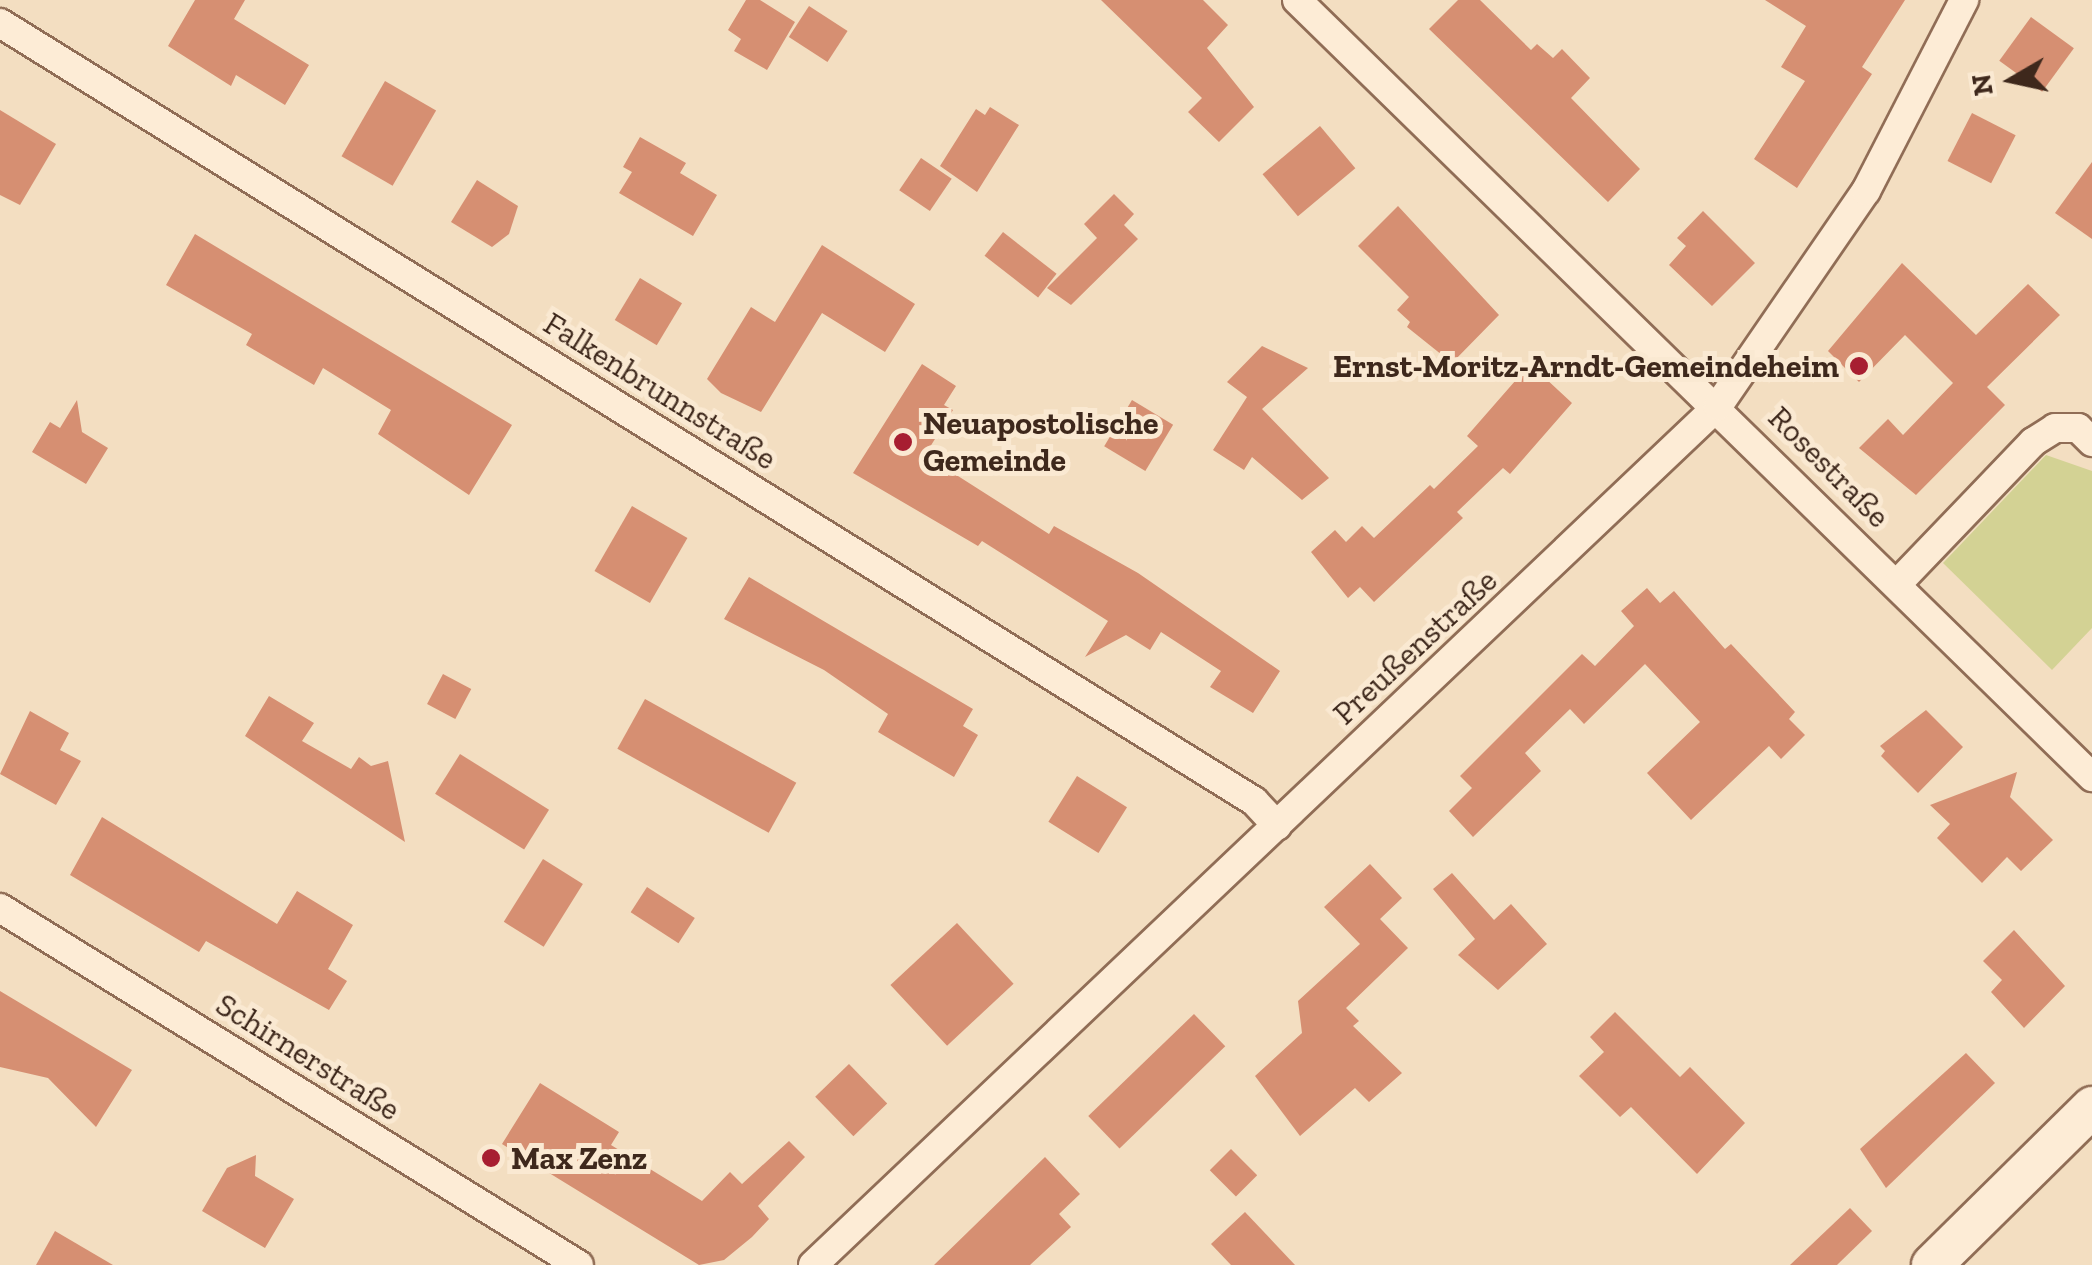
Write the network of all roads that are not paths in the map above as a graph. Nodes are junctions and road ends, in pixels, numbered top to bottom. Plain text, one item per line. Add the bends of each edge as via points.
1 (1298, 0) edge
2 (1964, 0) edge
3 (0, 23) edge
4 (1718, 406) junction
5 (2092, 442) edge
6 (1897, 584) junction
7 (2092, 777) edge
8 (1277, 826) junction
9 (0, 908) edge
10 (2092, 1107) edge
11 (579, 1265) edge
12 (813, 1265) edge
13 (1932, 1265) edge

1 - 4 street, Rosestraße
2 - 4 street, Preußenstraße via 1866,191
3 - 8 street, Falkenbrunnstraße via 1254,801
4 - 6 street, Rosestraße
4 - 8 street, Preußenstraße
5 - 6 street via 2078,428 2055,428 2033,442
6 - 7 street, Rosestraße
8 - 12 street, Preußenstraße
9 - 11 street, Schirnerstraße
10 - 13 street

